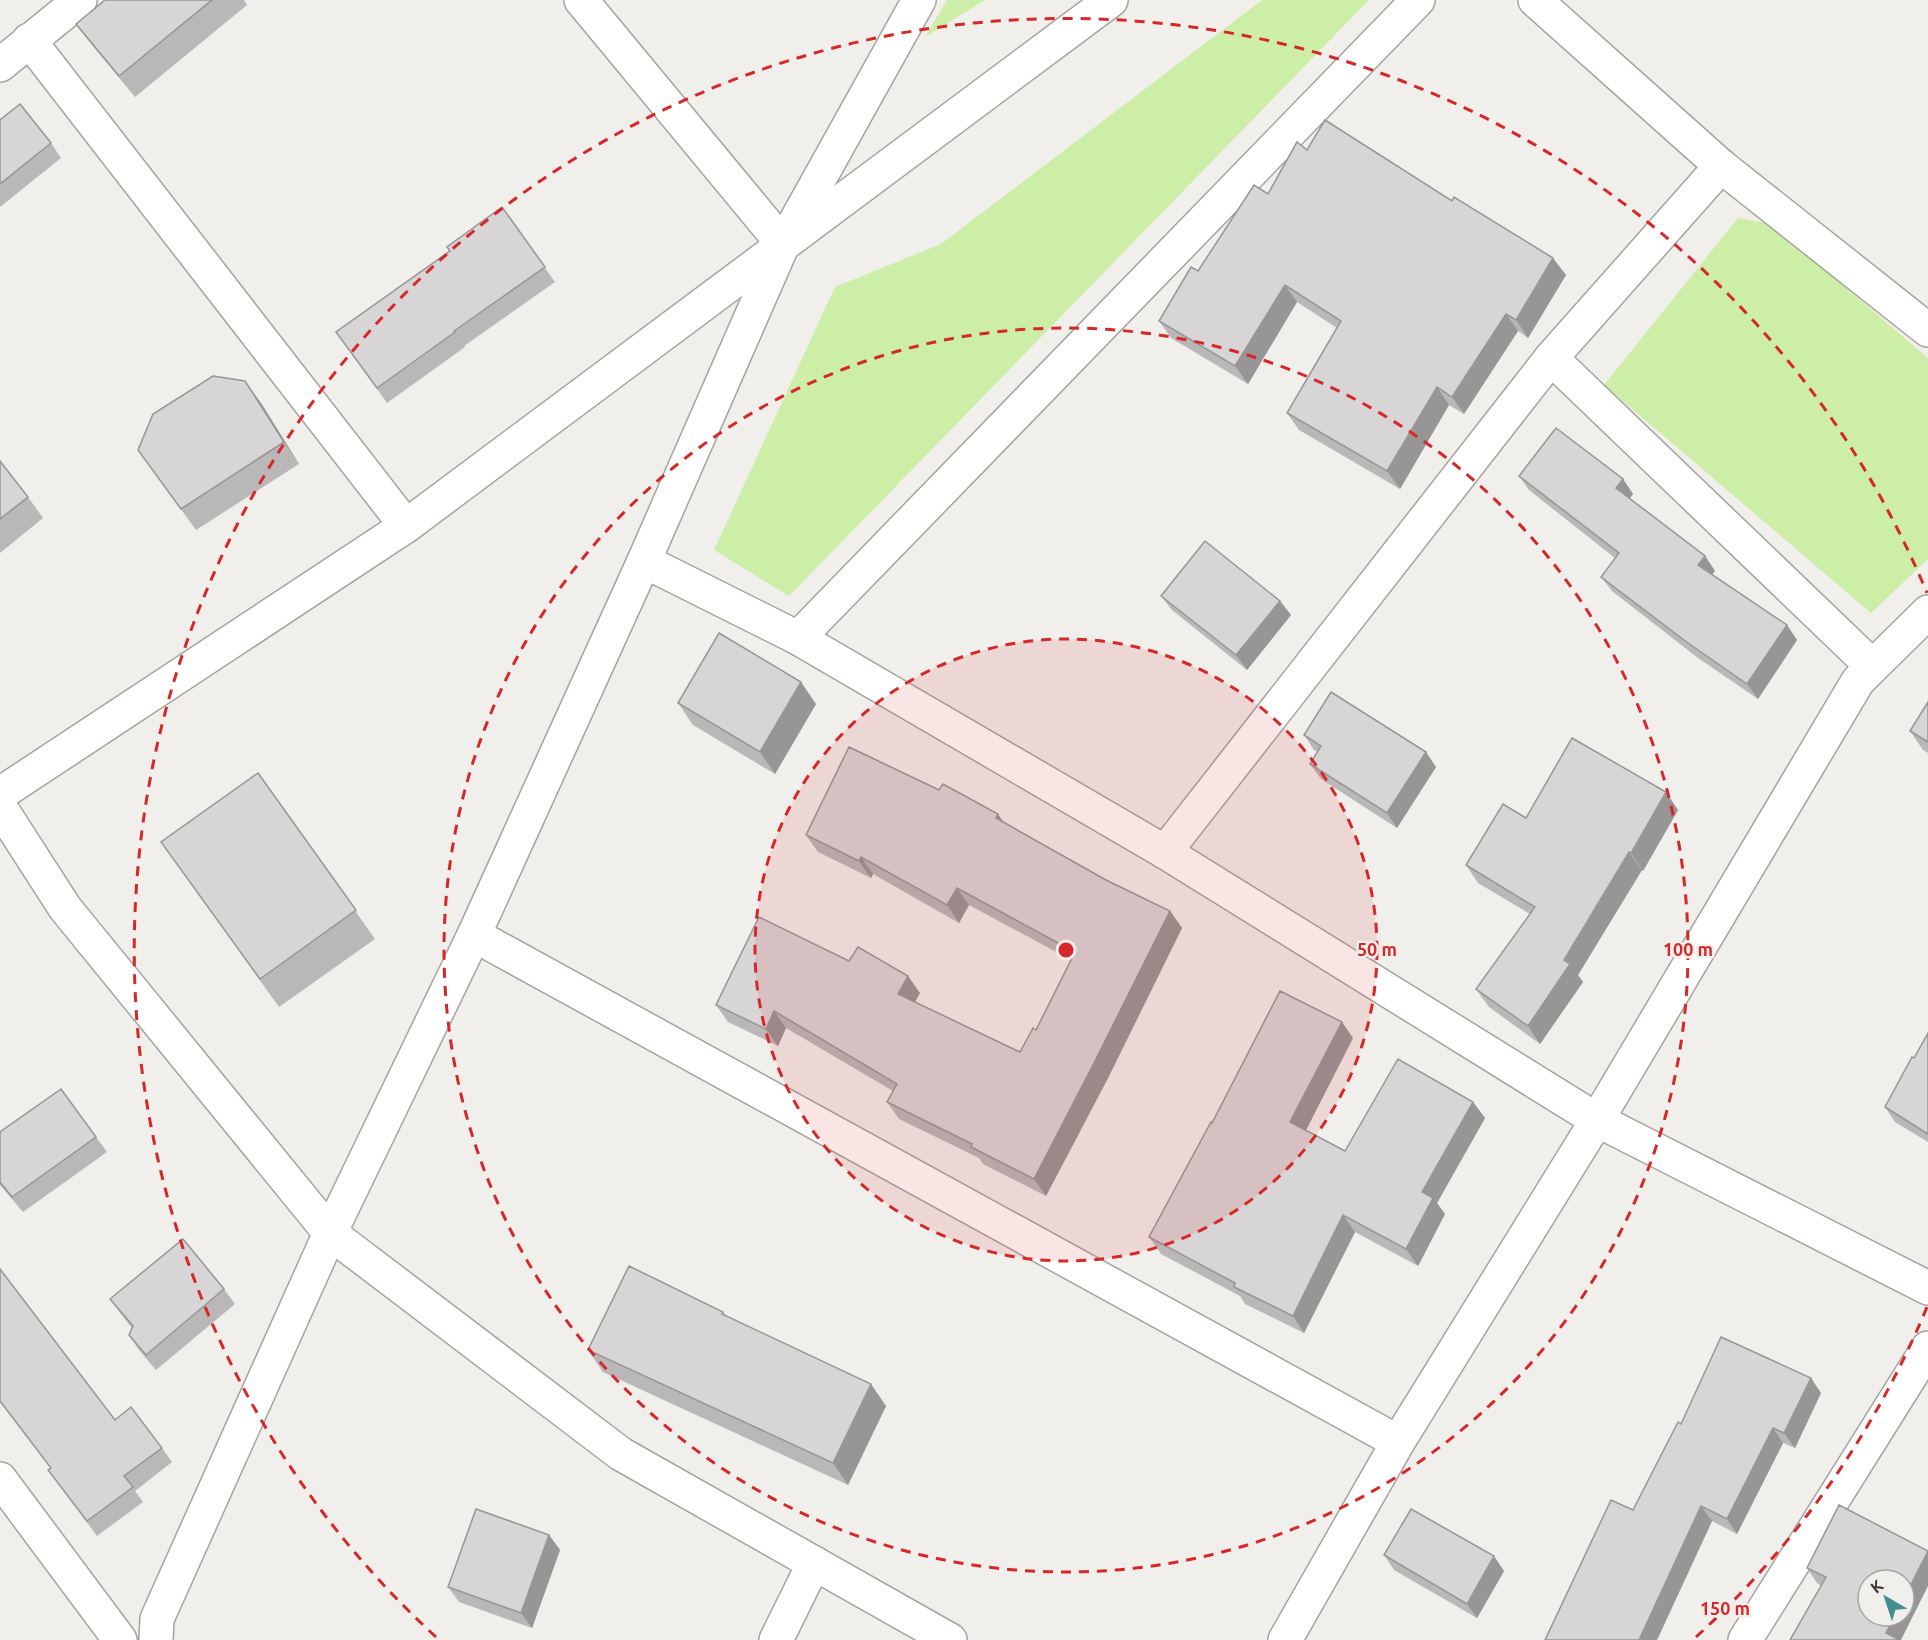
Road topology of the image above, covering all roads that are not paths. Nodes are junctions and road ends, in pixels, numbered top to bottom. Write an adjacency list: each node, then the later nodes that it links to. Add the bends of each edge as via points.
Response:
1 (80, 0): 7 (street)
2 (581, 0): 10 (street)
3 (920, 0): 10 (street)
4 (1111, 0): 10 (street)
5 (1418, 0): 16 (street)
6 (1535, 0): 9 (street)
7 (28, 40): 8 (street); 13 (street)
8 (0, 65)
9 (1721, 166): 11 (street); 12 (street)
10 (783, 244): 13 (street); 14 (street)
11 (1928, 330)
12 (1551, 358): 17 (street); 20 (street)
13 (406, 526): 18 (street)
14 (644, 561): 16 (street); 21 (street)
15 (1928, 612): 17 (street)
16 (798, 638): 20 (street)
17 (1872, 666): 22 (street, via 1858,681)
18 (0, 794)
19 (0, 807): 23 (street, via 65,908)
20 (1165, 852): 22 (street)
21 (474, 935): 23 (street); 26 (street)
22 (1597, 1120): 24 (street); 26 (street)
23 (330, 1233): 28 (street, via 621,1454); 30 (street, via 157,1618)
24 (1928, 1288)
25 (1928, 1348): 34 (street)
26 (1398, 1442): 33 (street)
27 (0, 1479): 29 (street)
28 (814, 1563): 31 (street); 32 (street)
29 (120, 1640)
30 (156, 1640)
31 (776, 1640)
32 (950, 1640)
33 (1285, 1640)
34 (1745, 1640)

